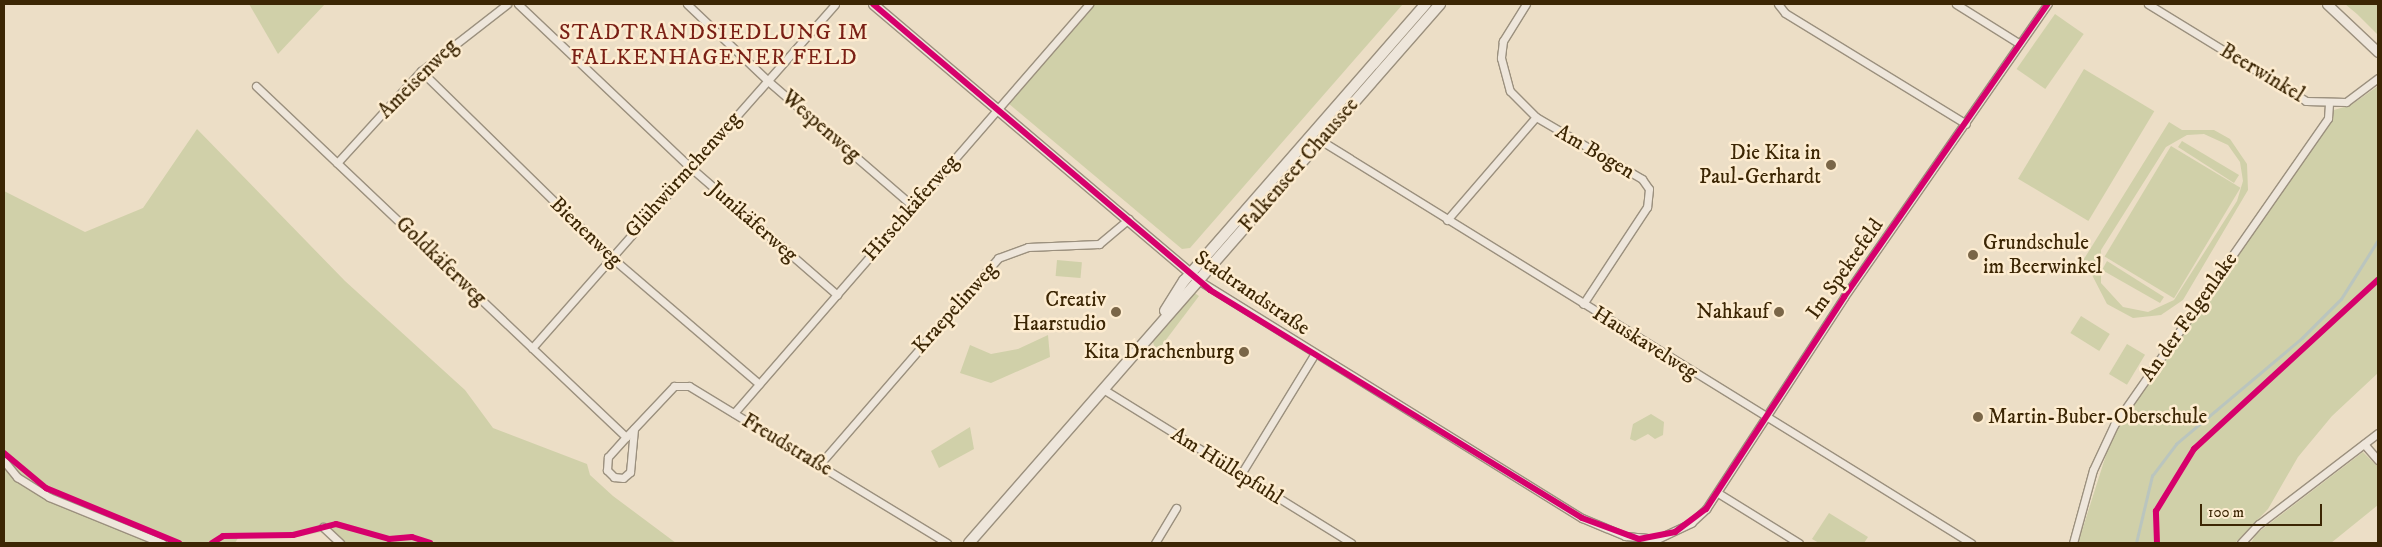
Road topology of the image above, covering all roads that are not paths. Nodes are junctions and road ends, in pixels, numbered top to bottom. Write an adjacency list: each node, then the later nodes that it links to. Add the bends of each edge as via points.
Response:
1 (507, 4): 17 (street, Ameisenweg)
2 (518, 4): 27 (street, Junikäferweg)
3 (687, 4): 19 (street, Wespenweg)
4 (835, 4): 19 (street, Glühwürmchenweg)
5 (873, 4): 22 (street, Stadtrandstraße)
6 (1088, 4): 22 (street, Hirschkäferweg)
7 (1426, 4): 25 (main road, Falkenseer Chaussee)
8 (1440, 4): 25 (main road, Falkenseer Chaussee)
9 (1526, 4): 23 (street, Am Bogen, via 1510,24 1501,58 1510,91)
10 (1778, 4): 24 (street, via 1785,13)
11 (1956, 4): 15 (street)
12 (2048, 4): 15 (street, Im Spektefeld)
13 (2148, 4): 21 (street, Beerwinkel, via 2306,101)
14 (2327, 4): 16 (street)
15 (2020, 44): 24 (street, Im Spektefeld)
16 (2378, 52)
17 (421, 71): 26 (street, Ameisenweg); 31 (street, Bienenweg)
18 (2378, 78): 21 (street, Beerwinkel, via 2346,102)
19 (768, 81): 27 (street, Glühwürmchenweg); 28 (street, Wespenweg)
20 (256, 86): 26 (street, Goldkäferweg)
21 (2329, 105): 61 (street, An der Felgenlake, via 2328,118 2114,425 2094,470)
22 (997, 109): 28 (street, Hirschkäferweg); 29 (street, Stadtrandstraße)
23 (1536, 117): 30 (street); 34 (street, Am Bogen, via 1635,175 1649,189 1646,207)
24 (1966, 124): 40 (street, Im Spektefeld)
25 (1317, 137): 30 (street, Hauskavelweg); 32 (main road, Falkenseer Chaussee)
26 (337, 163): 35 (street, Goldkäferweg)
27 (690, 167): 31 (street, Glühwürmchenweg); 33 (street, Junikäferweg)
28 (913, 206): 33 (street, Hirschkäferweg)
29 (1129, 219): 32 (street, Stadtrandstraße); 47 (street, Kraepelinweg, via 1099,244 1028,247 998,258)
30 (1447, 220): 34 (street, Hauskavelweg)
31 (611, 257): 35 (street, Glühwürmchenweg); 37 (street, Bienenweg)
32 (1195, 277): 36 (street, Stadtrandstraße); 38 (main road, Falkenseer Chaussee, via 1158,326)
33 (837, 294): 37 (street, Hirschkäferweg)
34 (1582, 304): 40 (street, Hauskavelweg)
35 (532, 348): 43 (street, Goldkäferweg)
36 (1314, 355): 48 (street); 52 (street, Stadtrandstraße, via 1588,521 1625,536)
37 (759, 384): 39 (street, Hirschkäferweg)
38 (1103, 389): 48 (street, Am Hüllepfuhl); 56 (main road, Falkenseer Chaussee)
39 (734, 413): 41 (street, Freudstraße, via 681,384); 47 (street, Freudstraße)
40 (1765, 415): 49 (street, Im Spektefeld); 60 (street, Hauskavelweg)
41 (634, 429): 43 (street, Freudstraße); 43 (street, Freudstraße, via 630,472 623,478 614,477 606,462)
42 (2378, 433): 44 (street)
43 (626, 437)
44 (2364, 444): 45 (street); 62 (street, via 2259,524)
45 (2378, 460)
46 (4, 461): 53 (street, via 17,477 49,497)
47 (819, 465): 55 (street, Freudstraße)
48 (1241, 474): 58 (street, Am Hüllepfuhl)
49 (1718, 493): 52 (street, Im Spektefeld, via 1691,523); 59 (street)
50 (1176, 508): 57 (street)
51 (324, 527): 54 (street)
52 (1657, 541)
53 (162, 543)
54 (340, 543)
55 (947, 543)
56 (969, 543)
57 (1155, 543)
58 (1351, 543)
59 (1799, 543)
60 (1972, 543)
61 (2073, 543)
62 (2241, 543)

